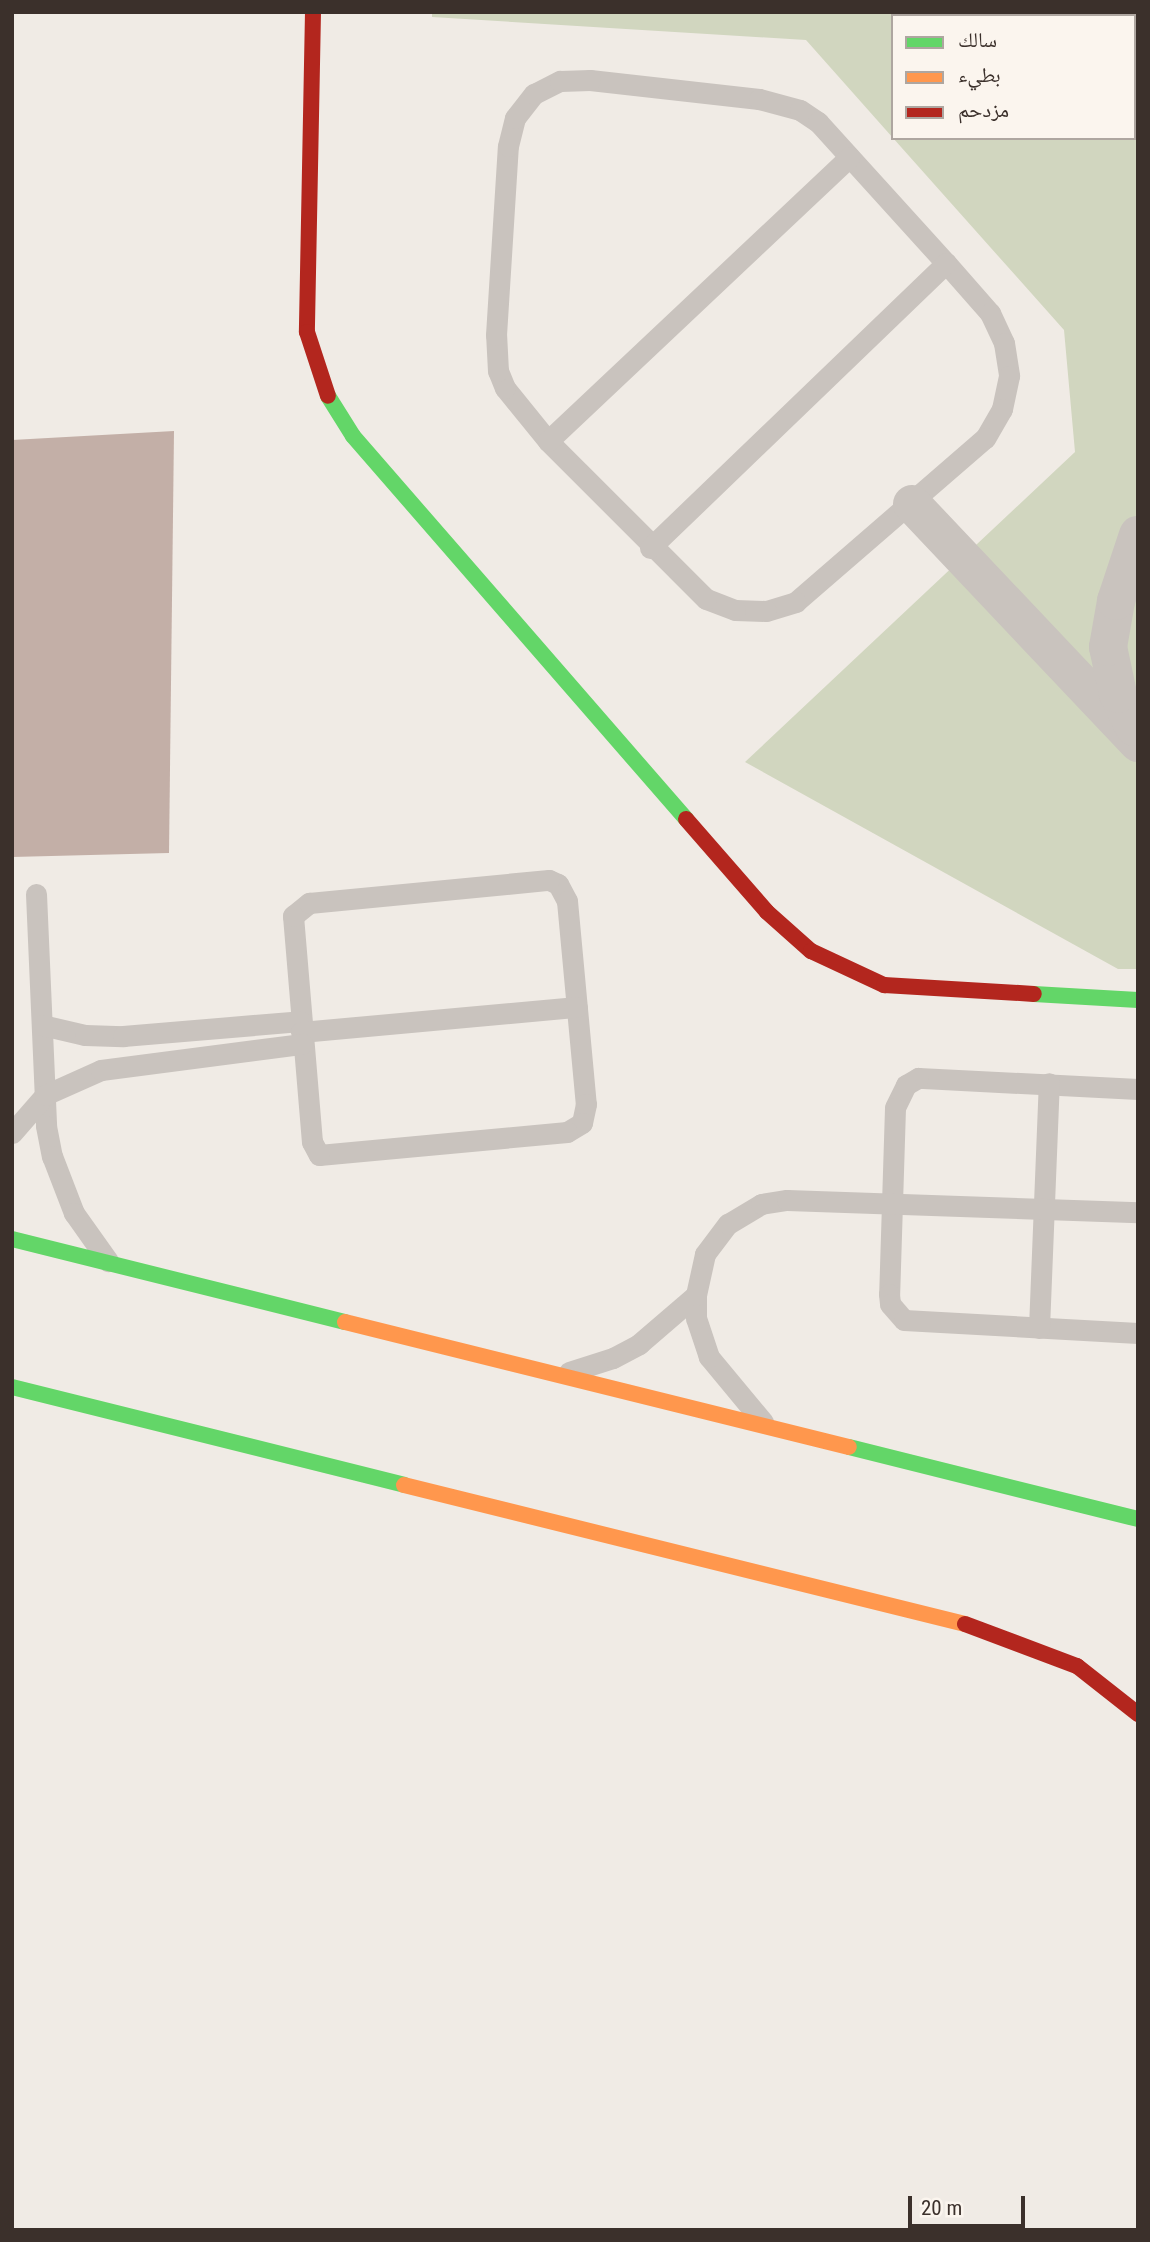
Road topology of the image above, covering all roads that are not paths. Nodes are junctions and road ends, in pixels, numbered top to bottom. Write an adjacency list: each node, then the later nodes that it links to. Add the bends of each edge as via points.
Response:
1 (313, 12): 11 (street, via 307,332 323,388 353,436 767,912 811,951 884,985)
2 (849, 156): 3 (lane); 4 (lane); 4 (lane, via 818,122 800,110 759,99 590,80 560,81 534,94 515,118 508,146 496,353 498,371 514,404)
3 (946, 263): 5 (lane, via 989,313 1004,343 1009,376 1002,409 985,438); 7 (lane)
4 (548, 441): 7 (lane)
5 (912, 504): 7 (lane, via 821,584 796,602 766,611 735,610 706,599); 9 (street)
6 (1138, 535): 8 (street, via 1116,601 1108,647 1118,694)
7 (650, 548)
8 (1138, 736)
9 (1138, 743)
10 (36, 894): 13 (lane)
11 (1138, 999)
12 (577, 1007): 14 (lane); 14 (lane, via 586,1114 582,1123 566,1132 320,1155 312,1142); 14 (lane, via 567,901 558,884 549,880 300,908 291,927)
13 (42, 1025): 14 (lane, via 85,1035 122,1036); 17 (lane)
14 (301, 1032): 17 (lane, via 124,1064 79,1078)
15 (1049, 1083): 16 (lane); 19 (lane, via 918,1079 906,1085 895,1108); 20 (lane)
16 (1138, 1089)
17 (45, 1096): 18 (lane); 23 (lane, via 52,1156 74,1213)
18 (12, 1133)
19 (891, 1203): 20 (lane); 24 (lane, via 787,1200 761,1204 728,1224 705,1254); 25 (lane, via 889,1294 895,1313 915,1321)
20 (1044, 1209): 21 (lane); 25 (lane)
21 (1138, 1212)
22 (12, 1239): 23 (street)
23 (109, 1263): 27 (street)
24 (696, 1294): 27 (lane, via 639,1344 613,1358); 29 (lane, via 696,1318 709,1357)
25 (1039, 1328): 26 (lane)
26 (1138, 1333)
27 (555, 1375): 29 (street)
28 (12, 1387): 31 (street, via 967,1625 1077,1666)
29 (769, 1429): 30 (street)
30 (1138, 1519)
31 (1138, 1714)

